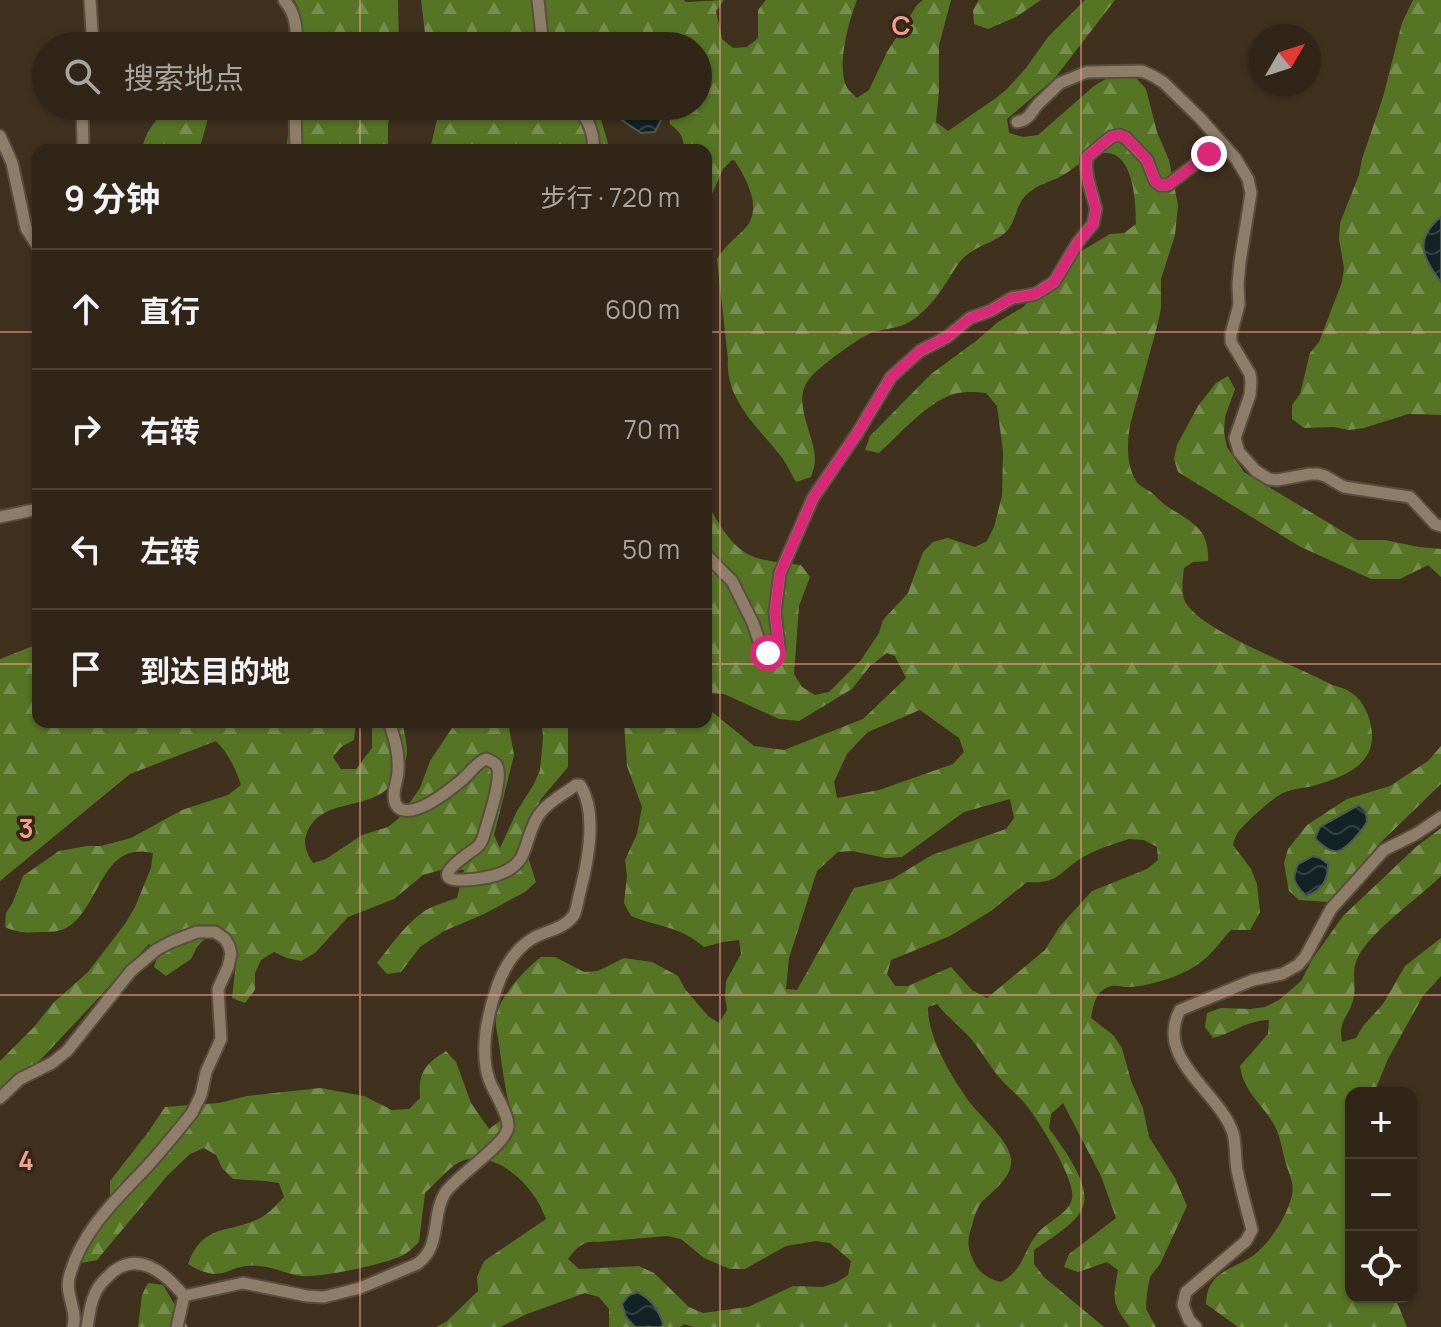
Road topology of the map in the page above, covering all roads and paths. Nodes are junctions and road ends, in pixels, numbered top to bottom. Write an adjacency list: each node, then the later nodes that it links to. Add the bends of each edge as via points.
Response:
1 (90, 0): 4 (street)
2 (284, 0): 5 (street)
3 (538, 0): 6 (street)
4 (92, 32)
5 (297, 32)
6 (541, 32)
7 (82, 120): 12 (street)
8 (295, 120): 13 (street)
9 (586, 120): 14 (street)
10 (1017, 122): 15 (street, via 1054,87 1073,77 1142,71 1163,82)
11 (0, 136): 16 (street)
12 (83, 144)
13 (296, 144)
14 (594, 144)
15 (1225, 146): 19 (street, via 1248,179 1251,193 1231,334 1251,381 1235,438 1239,452 1269,479 1318,474 1344,487 1410,497); 20 (street, via 1168,185 1160,185 1147,160 1126,138 1111,137 1087,157 1096,209 1093,224 1054,282 970,318 891,377 813,498 780,573 775,652 762,650 732,581)
16 (32, 236)
17 (32, 510): 18 (street)
18 (0, 517)
19 (1441, 526)
20 (712, 561)
21 (391, 728): 24 (street, via 398,747 394,801 402,809 433,801 486,759 498,768 483,838 452,864 449,872 456,880 482,879 515,866 542,811 576,785 586,794 590,846 575,914 516,952 492,1001 486,1065 508,1127 445,1193 433,1246 417,1264 324,1297 243,1283)
22 (1441, 817): 28 (street, via 1384,850 1331,909 1298,965 1180,1010 1174,1020 1175,1047 1233,1132 1252,1230 1186,1292 1183,1305)
23 (0, 1098): 25 (street, via 20,1079 67,1051 131,971 156,950 197,932 215,932 225,939 231,954 218,989 221,1039 201,1095 192,1113 92,1228 68,1281)
24 (184, 1296): 26 (street, via 169,1277 133,1263 99,1286); 27 (street)
25 (73, 1327)
26 (87, 1327)
27 (177, 1327)
28 (1196, 1327)

